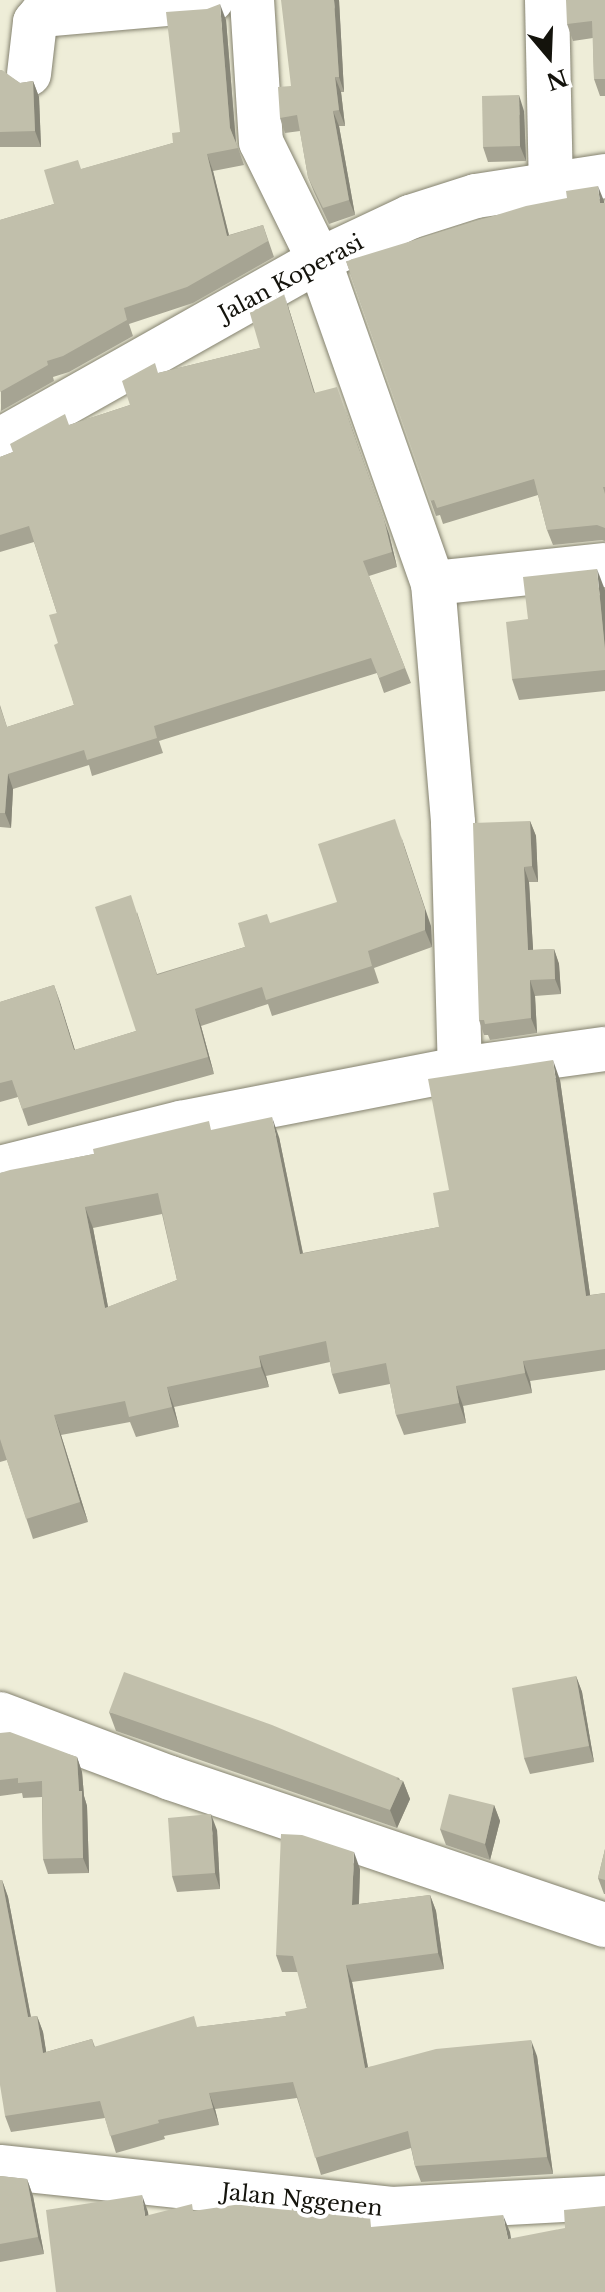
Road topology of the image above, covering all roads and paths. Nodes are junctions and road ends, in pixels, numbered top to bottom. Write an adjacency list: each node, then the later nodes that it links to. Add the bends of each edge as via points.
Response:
1 (211, 0): 4 (street, via 41,15 35,22)
2 (252, 0): 7 (street, via 261,142)
3 (547, 0): 6 (street)
4 (29, 74)
5 (605, 176): 6 (street, Jalan Koperasi)
6 (551, 184): 7 (street, Jalan Koperasi, via 476,196 424,213)
7 (319, 260): 8 (street, Jalan Koperasi); 10 (street)
8 (0, 440)
9 (605, 565): 10 (street)
10 (433, 583): 12 (street, via 453,823)
11 (604, 1059): 12 (street)
12 (460, 1069): 13 (street, via 181,1123)
13 (0, 1168)
14 (0, 1714): 15 (street, via 170,1778)
15 (605, 1925)
16 (0, 2167): 17 (street, Jalan Nggenen, via 392,2209)
17 (605, 2198)

